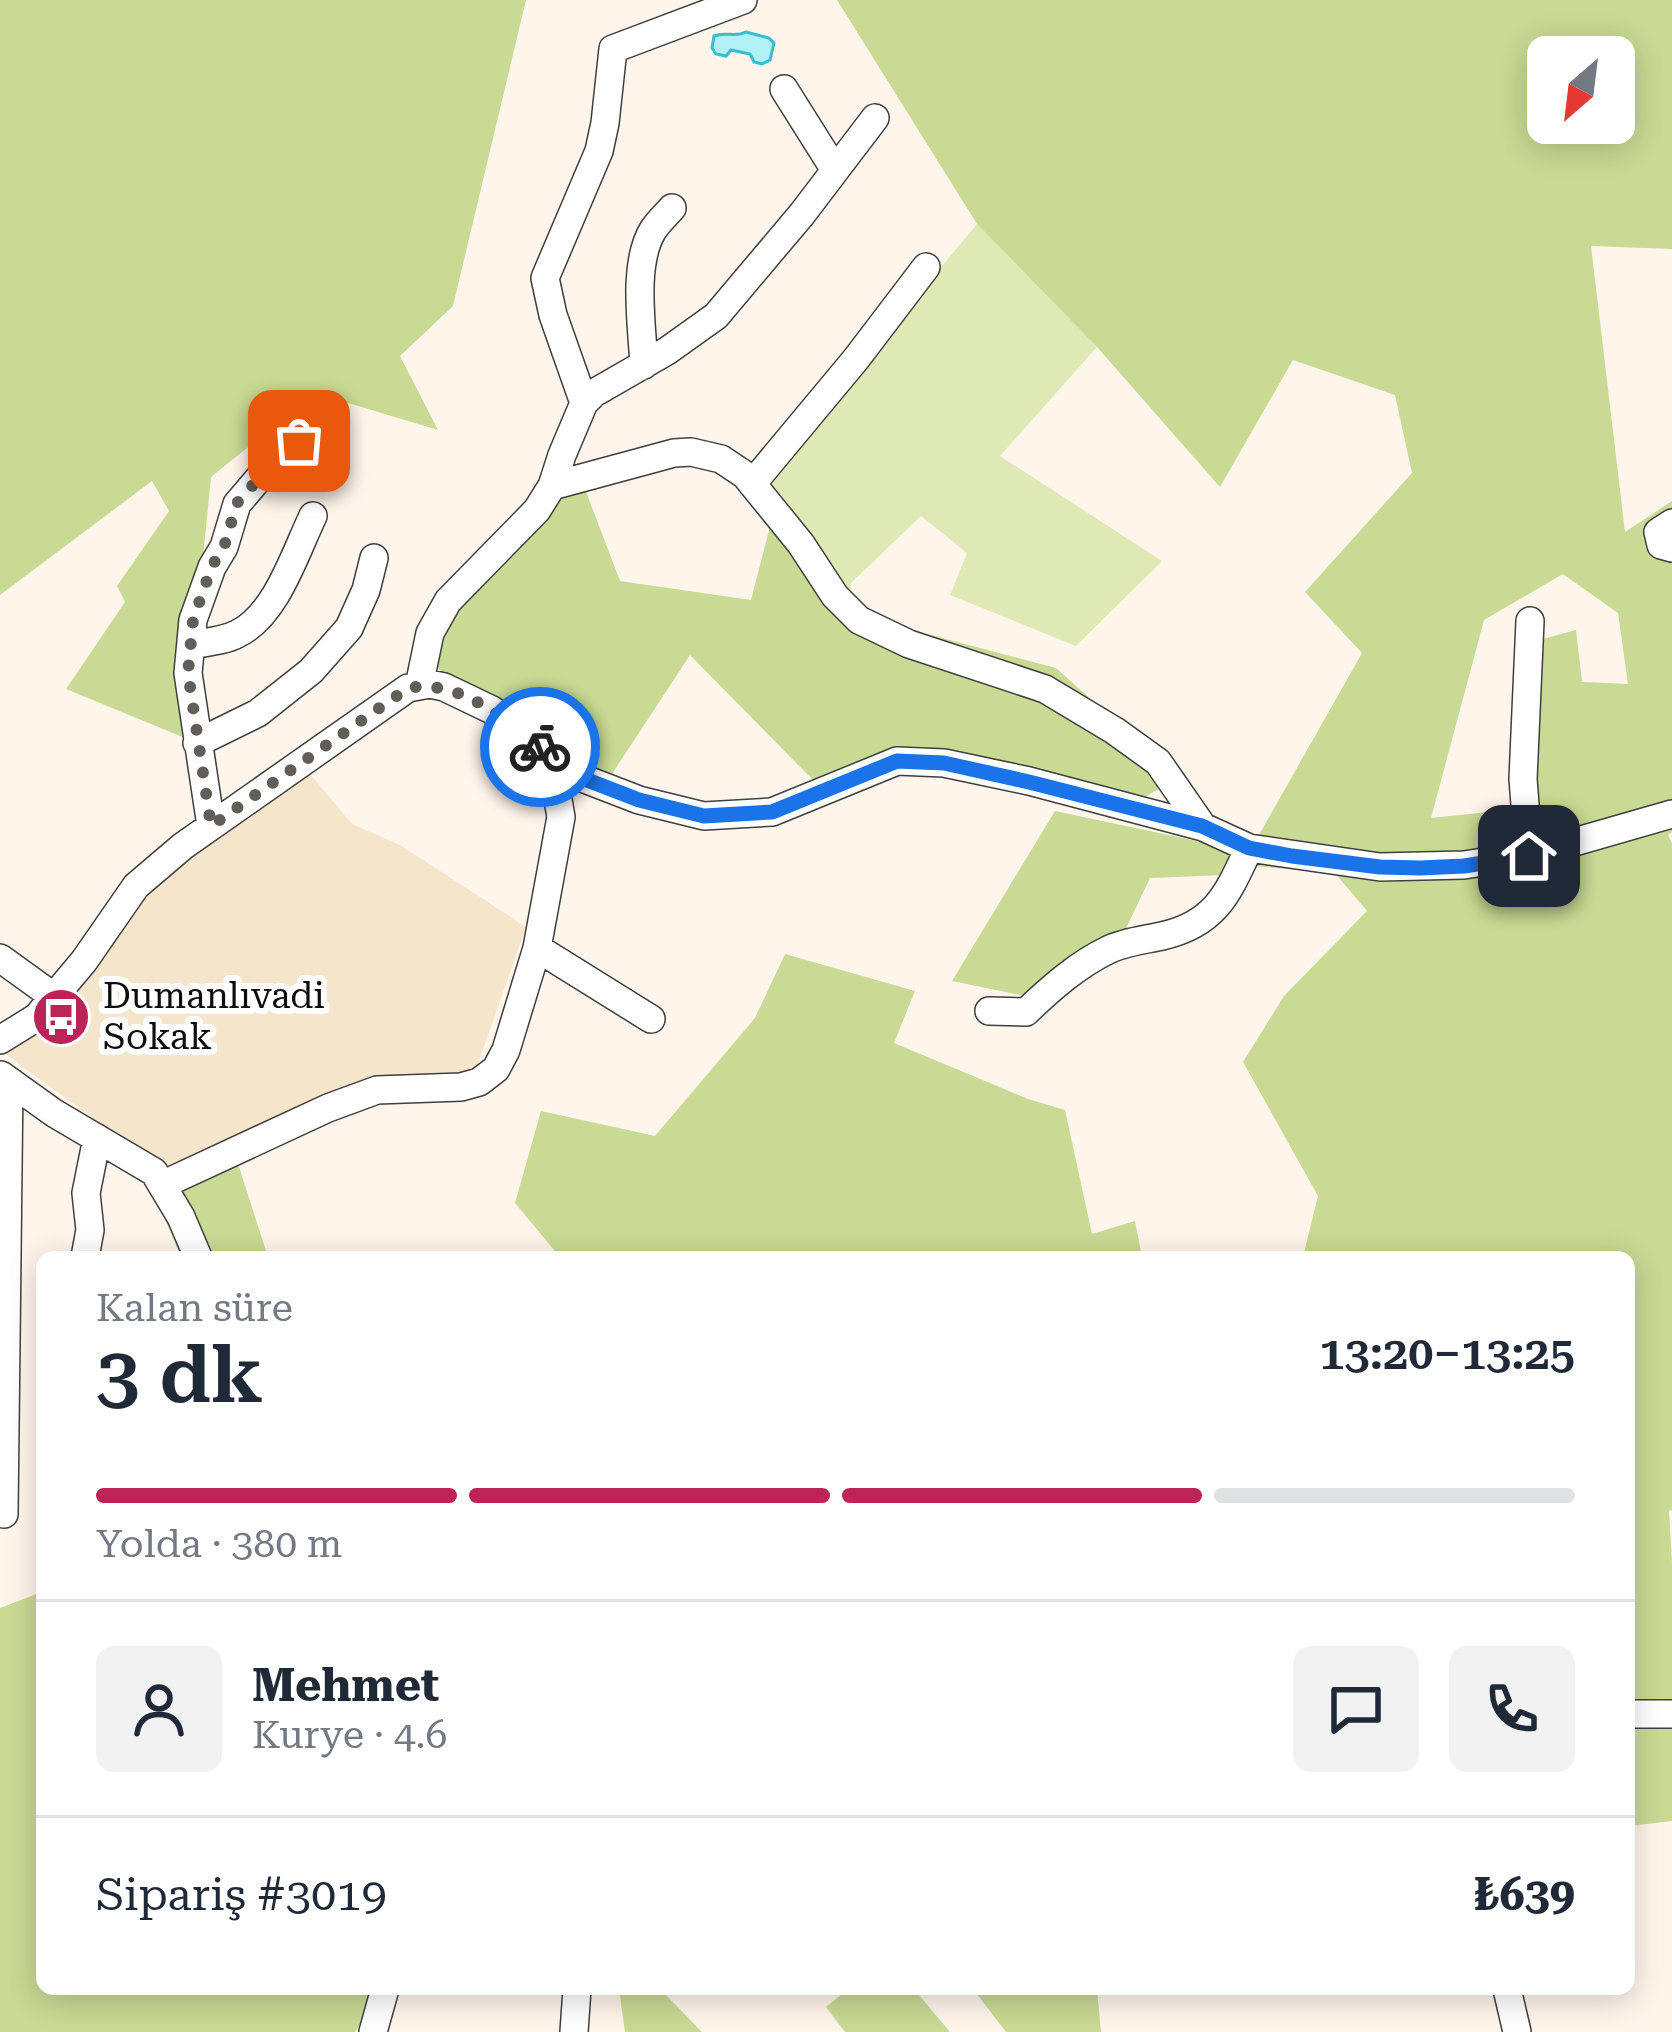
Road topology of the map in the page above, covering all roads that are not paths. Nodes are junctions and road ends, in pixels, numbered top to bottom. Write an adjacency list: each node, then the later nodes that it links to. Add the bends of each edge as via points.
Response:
1 (743, 0): 8 (street, via 613,49 599,151 544,278)
2 (784, 89): 4 (street)
3 (875, 118): 4 (street)
4 (835, 170): 7 (street, via 716,316)
5 (672, 208): 7 (street, via 645,250)
6 (926, 267): 10 (street)
7 (644, 365): 8 (street)
8 (584, 403): 11 (street)
9 (299, 441): 17 (street, via 237,503)
10 (752, 484): 11 (street, via 721,459 682,452); 25 (street, via 860,620 1045,689 1159,762)
11 (552, 486): 18 (street, via 448,602 430,633)
12 (313, 516): 17 (street, via 258,621 234,636)
13 (1672, 524): 14 (street, via 1657,537)
14 (1672, 548)
15 (374, 558): 19 (street, via 349,628 310,671 258,712)
16 (1530, 621): 27 (street, via 1523,779)
17 (191, 645): 19 (street)
18 (418, 686): 20 (street, via 444,687 492,710); 24 (street)
19 (197, 743): 24 (street)
20 (550, 754): 21 (street); 23 (street)
21 (621, 793): 23 (street); 25 (street, via 704,816 772,812 897,761 944,763)
22 (1672, 814): 27 (street)
23 (561, 817): 28 (street)
24 (211, 826): 30 (street, via 136,886)
25 (1202, 826): 26 (street)
26 (1249, 848): 27 (street, via 1380,867); 31 (street, via 1210,914 1172,934 1112,947 1026,1012)
27 (1529, 856)
28 (537, 948): 32 (street); 37 (street, via 506,1050 479,1082 377,1090)
29 (0, 958): 30 (street)
30 (53, 997): 33 (street)
31 (989, 1011)
32 (651, 1019)
33 (0, 1040)
34 (5, 1077): 35 (street); 36 (street)
35 (97, 1138): 37 (street); 38 (street, via 86,1193)
36 (4, 1163): 40 (street)
37 (162, 1185): 39 (street)
38 (88, 1244)
39 (195, 1251)
40 (4, 1514)
41 (1635, 1714): 42 (street)
42 (1672, 1714)
43 (383, 1995): 46 (street)
44 (577, 1995): 47 (street)
45 (1508, 1995): 48 (street)
46 (373, 2032)
47 (574, 2032)
48 (1517, 2032)

